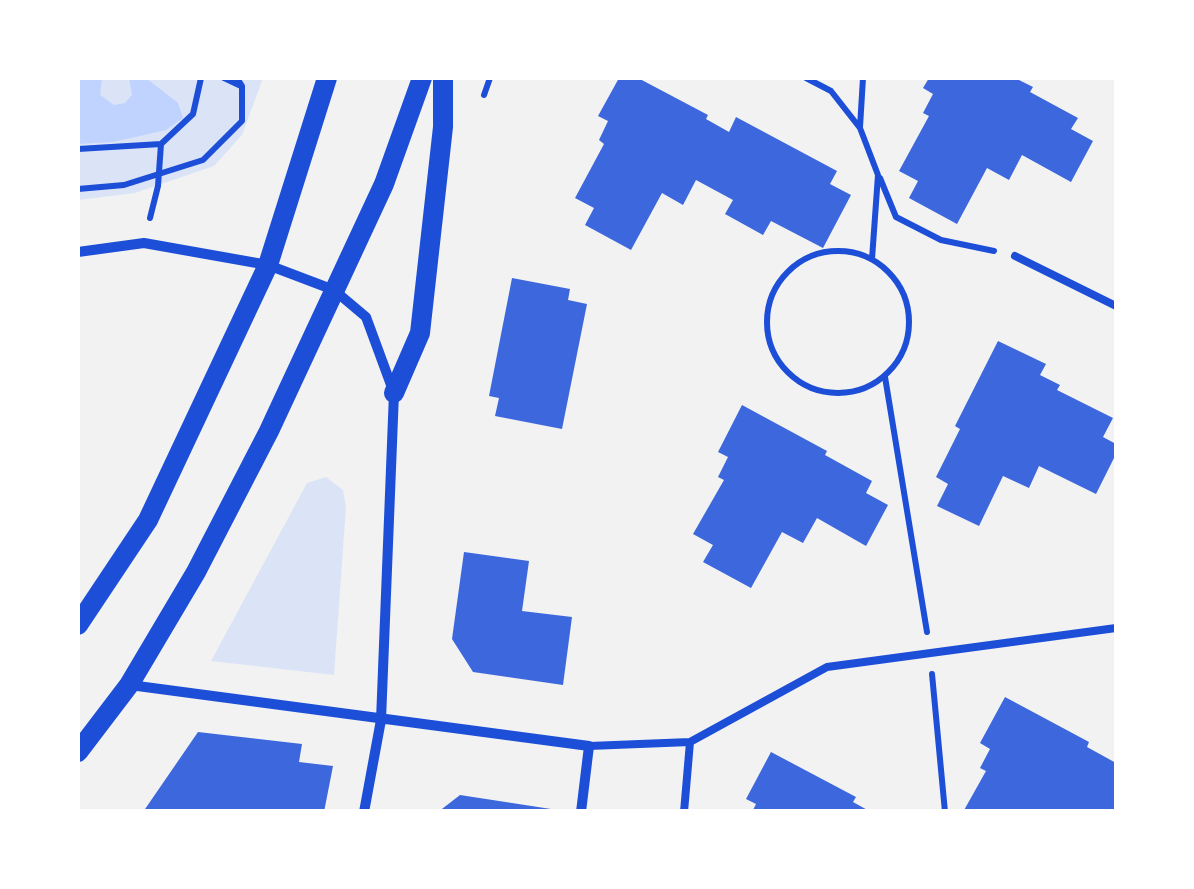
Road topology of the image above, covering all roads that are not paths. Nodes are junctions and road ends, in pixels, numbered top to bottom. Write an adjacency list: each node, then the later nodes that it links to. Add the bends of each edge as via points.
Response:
1 (327, 78): 6 (main road)
2 (422, 78): 7 (main road, via 384,184)
3 (443, 78): 9 (main road, via 420,333)
4 (78, 252): 6 (street, via 144,243)
5 (1015, 256): 8 (lane)
6 (268, 265): 7 (street); 10 (main road, via 148,520)
7 (334, 290): 9 (street, via 366,317); 12 (main road, via 206,554)
8 (1116, 306)
9 (394, 393): 13 (street)
10 (78, 625)
11 (1116, 628): 14 (lane, via 827,667)
12 (129, 685): 13 (street); 16 (main road)
13 (381, 720): 15 (street); 17 (street)
14 (690, 742): 15 (lane); 19 (lane)
15 (589, 746): 18 (street)
16 (78, 752)
17 (364, 812)
18 (581, 812)
19 (684, 812)

